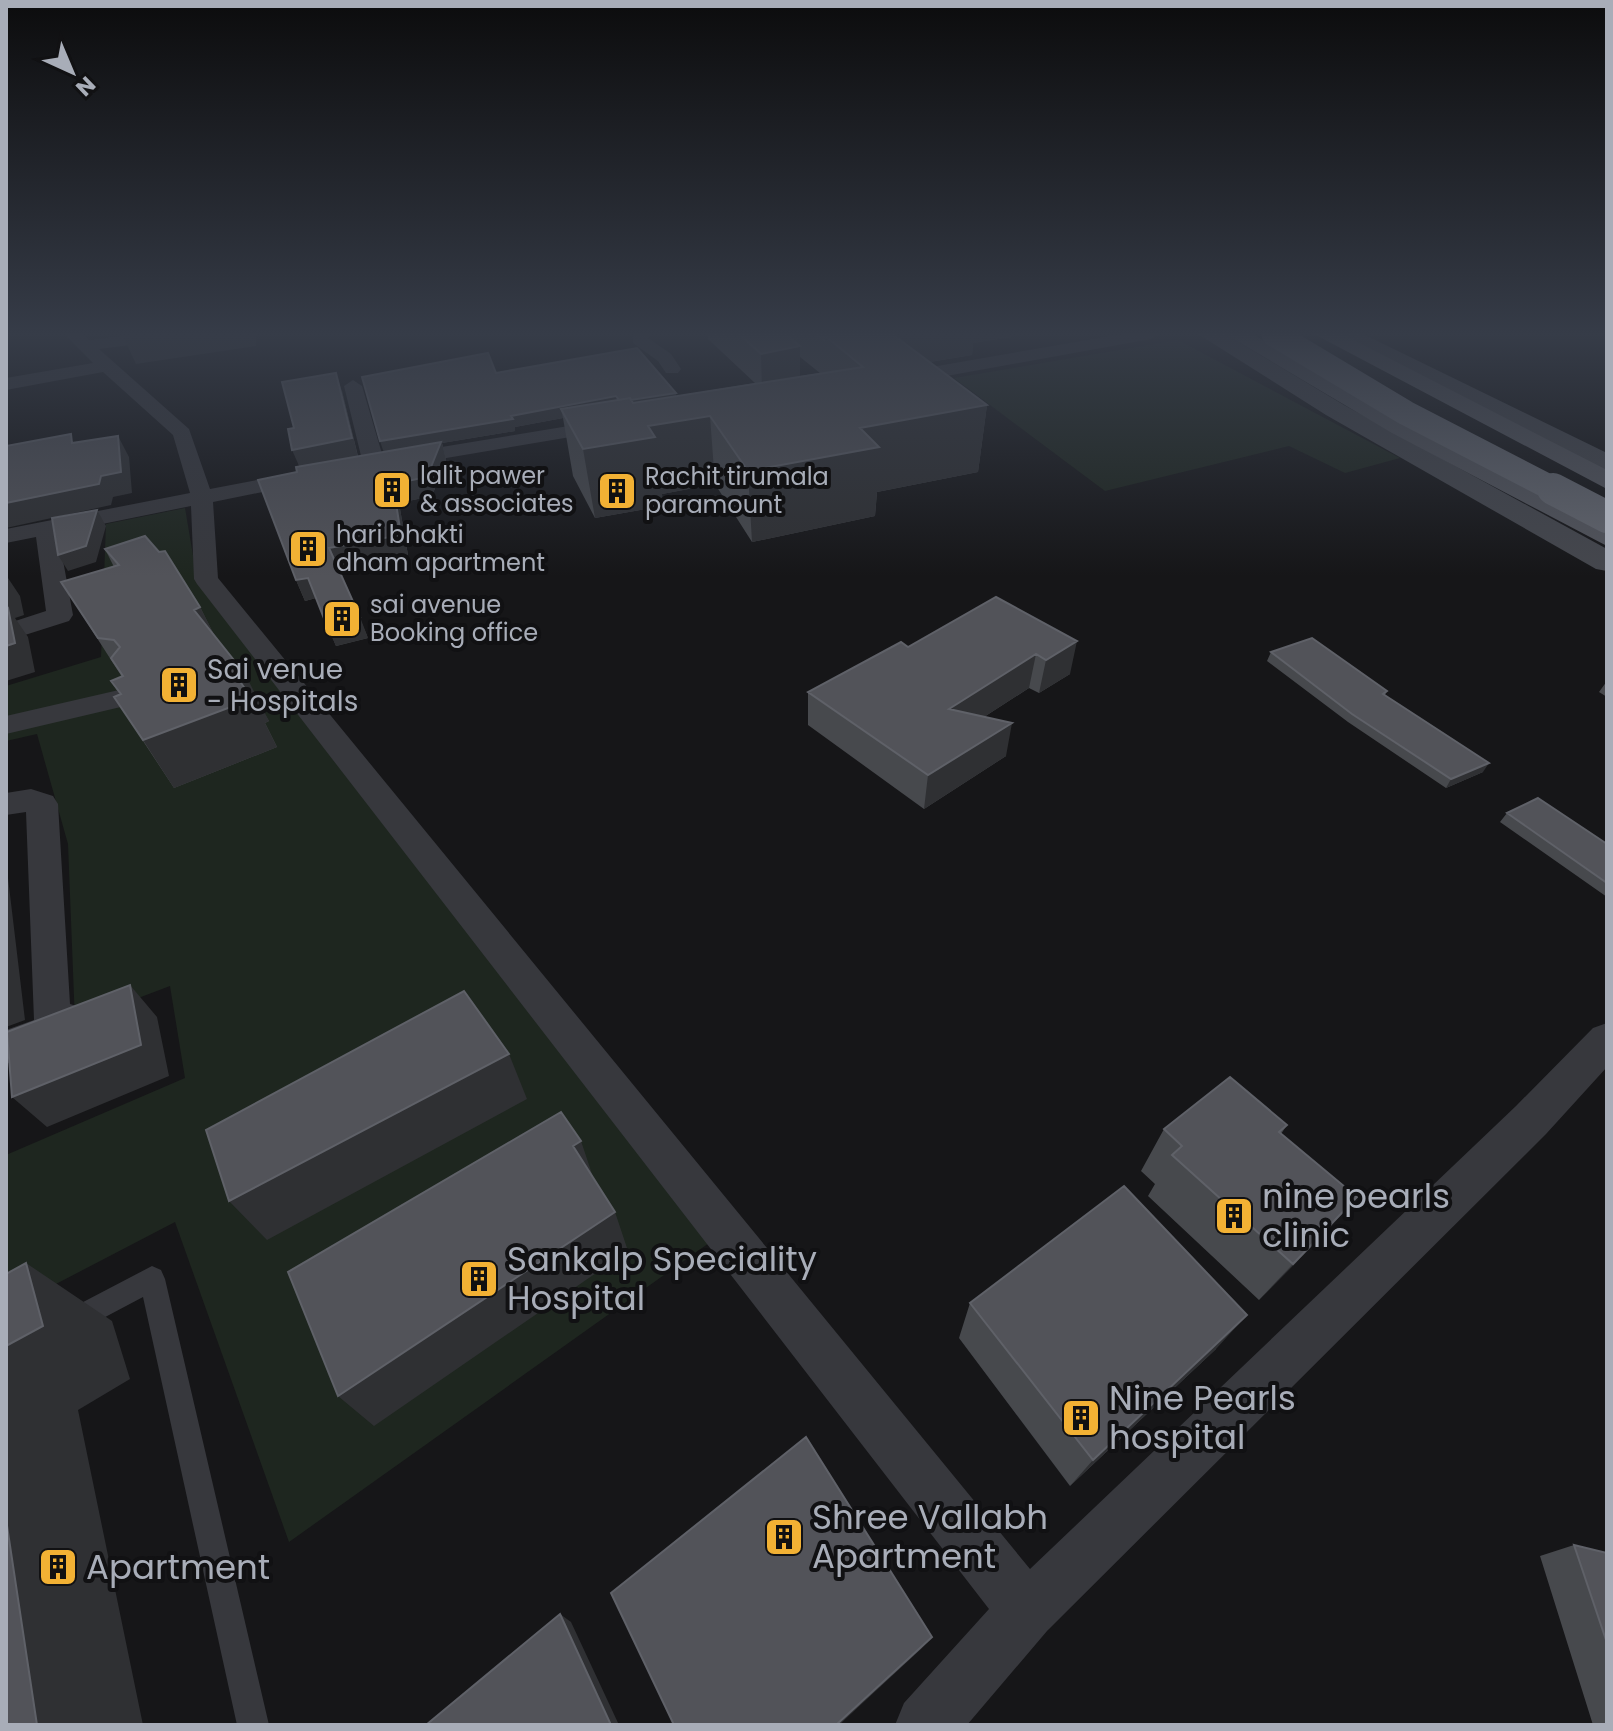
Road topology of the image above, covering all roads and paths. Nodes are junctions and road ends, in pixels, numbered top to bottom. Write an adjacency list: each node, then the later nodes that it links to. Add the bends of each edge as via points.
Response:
1 (165, 415): 16 (street, via 182,433)
2 (358, 415): 11 (street, via 367,465)
3 (1345, 415): 21 (street)
4 (1377, 415): 10 (main road)
5 (1394, 415): 10 (main road)
6 (1409, 415): 17 (highway, bridge)
7 (1452, 415): 15 (highway)
8 (1476, 415): 14 (main road)
9 (1508, 415): 12 (street)
10 (1381, 417): 20 (main road)
11 (639, 421)
12 (1607, 464)
13 (317, 474): 16 (street)
14 (1607, 481)
15 (1607, 493)
16 (202, 497): 18 (street); 29 (street, via 206,579)
17 (1607, 517)
18 (46, 528): 19 (street); 22 (street, via 60,615)
19 (6, 536)
20 (1607, 537)
21 (1607, 562)
22 (6, 633)
23 (132, 696): 24 (street)
24 (6, 725)
25 (6, 804): 27 (street, via 42,804 51,1015 75,1022)
26 (1607, 1040): 29 (street)
27 (6, 1047)
28 (46, 1336): 30 (lane, via 152,1279)
29 (1027, 1611): 31 (street)
30 (253, 1725)
31 (926, 1725)

